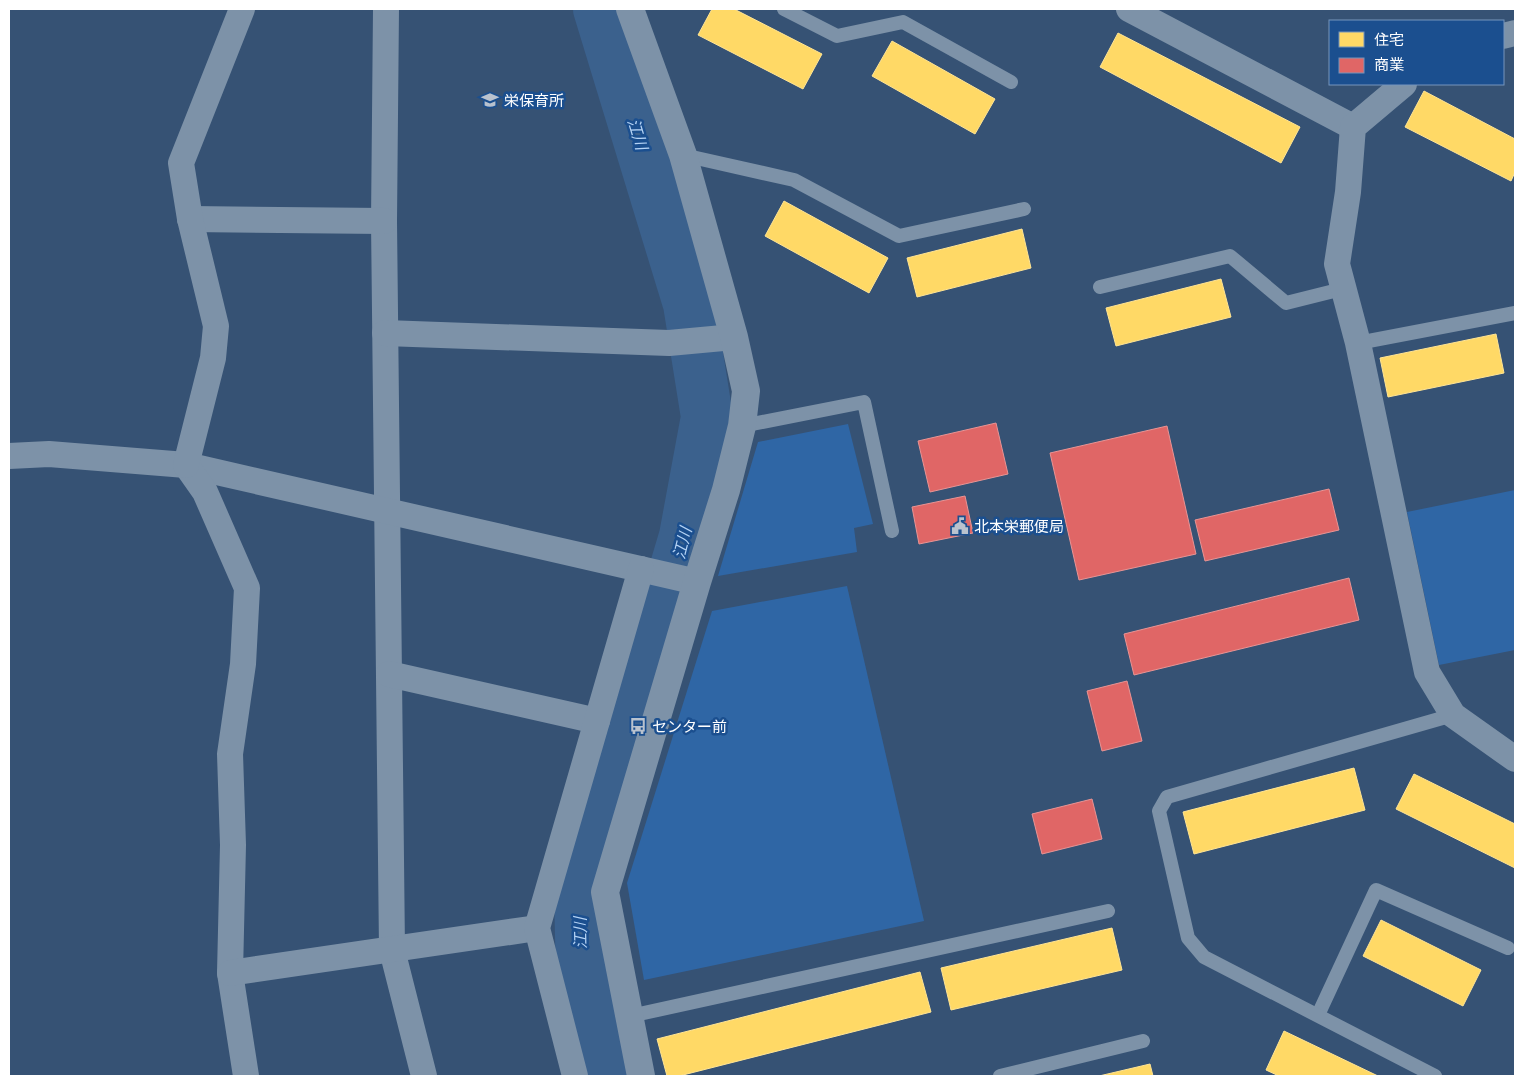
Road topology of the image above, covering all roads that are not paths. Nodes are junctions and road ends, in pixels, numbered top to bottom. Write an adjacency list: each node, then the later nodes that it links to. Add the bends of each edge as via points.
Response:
1 (242, 9): 11 (street, via 181,163)
2 (386, 9): 12 (street)
3 (630, 9): 9 (street)
4 (784, 9): 6 (lane, via 837,36 903,22)
5 (1129, 9): 8 (street)
6 (1011, 82)
7 (1403, 85): 8 (street)
8 (1353, 127): 14 (street, via 1348,192 1337,264)
9 (683, 155): 10 (lane, via 794,180 898,236); 17 (street)
10 (1024, 208)
11 (190, 219): 12 (street); 21 (street, via 216,326 213,358)
12 (384, 221): 16 (street)
13 (1100, 287): 14 (lane, via 1230,256 1286,303)
14 (1342, 289): 18 (street)
15 (1515, 313): 18 (lane)
16 (385, 333): 17 (street, via 669,343); 22 (street)
17 (734, 337): 19 (street, via 746,391)
18 (1358, 343): 27 (street, via 1428,672)
19 (742, 426): 23 (lane, via 864,402); 25 (street, via 726,490)
20 (9, 456): 21 (street, via 49,454)
21 (186, 465): 22 (street); 34 (street, via 205,492 247,588 243,664 230,754 233,845)
22 (387, 511): 24 (street); 26 (street)
23 (892, 531)
24 (640, 569): 25 (street); 28 (street)
25 (696, 582): 36 (street, via 605,892)
26 (388, 674): 28 (street); 33 (street)
27 (1453, 715): 29 (street); 35 (lane, via 1167,797 1159,811 1188,938 1204,957)
28 (597, 721): 31 (street)
29 (1515, 759)
30 (1108, 911): 36 (lane)
31 (537, 928): 33 (street); 40 (street)
32 (1508, 948): 35 (lane, via 1376,890)
33 (392, 950): 34 (street); 39 (street)
34 (230, 973): 38 (street)
35 (1318, 1015): 43 (lane)
36 (630, 1016): 41 (street)
37 (1143, 1041): 42 (lane)
38 (246, 1076)
39 (424, 1076)
40 (575, 1076)
41 (641, 1076)
42 (1000, 1076)
43 (1436, 1076)

